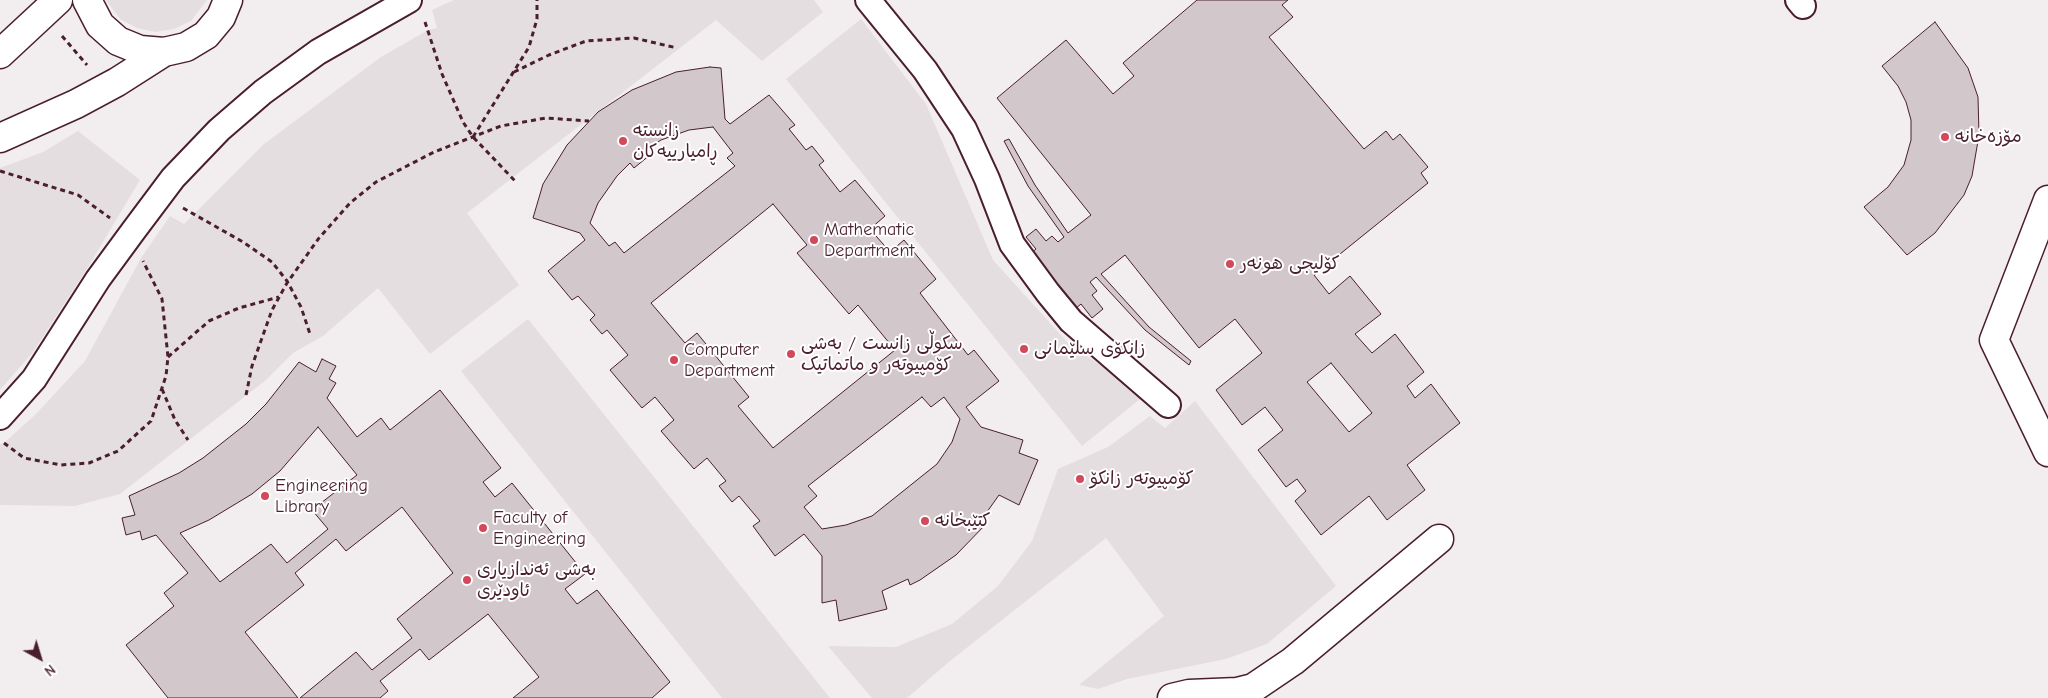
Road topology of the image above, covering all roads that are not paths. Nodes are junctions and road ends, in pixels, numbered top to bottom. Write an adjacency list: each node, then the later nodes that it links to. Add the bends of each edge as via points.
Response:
1 (88, 0): 6 (street, via 100,25 118,41 140,50)
2 (868, 0): 10 (street, via 925,70 964,129 1012,244 1048,293 1071,321)
3 (50, 6): 7 (street)
4 (230, 6): 6 (street, via 206,35 186,46)
5 (416, 8): 11 (street, via 318,52 263,92 219,130 173,178 98,279 34,379)
6 (164, 52): 8 (street, via 107,88)
7 (0, 54)
8 (0, 138)
9 (2048, 200): 12 (street, via 1994,340)
10 (1168, 405)
11 (0, 417)
12 (2046, 441)
13 (1440, 539): 14 (street, via 1293,661 1254,688)
14 (1172, 698)

